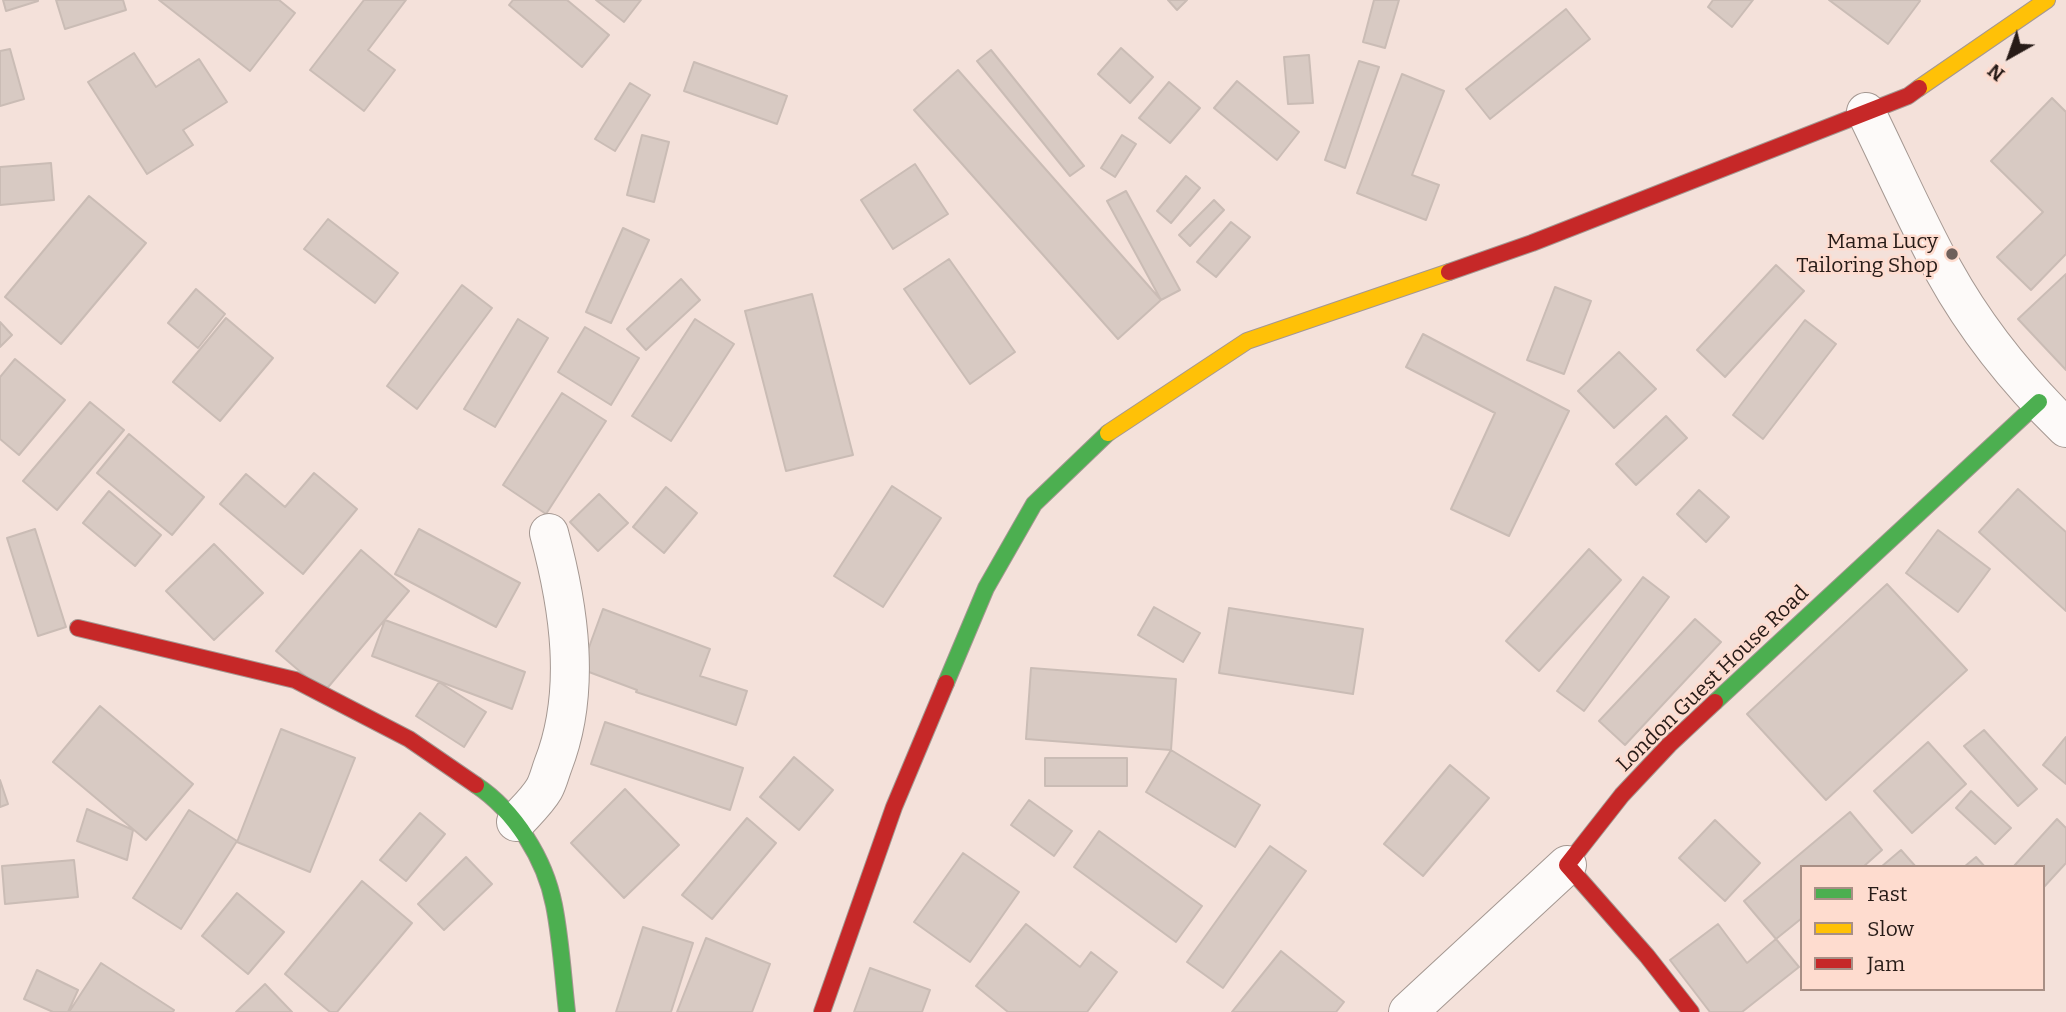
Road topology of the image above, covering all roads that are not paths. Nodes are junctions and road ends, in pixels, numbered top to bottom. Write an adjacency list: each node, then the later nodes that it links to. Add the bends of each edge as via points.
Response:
1 (2047, 0): 2 (street, via 1908,96)
2 (1866, 112): 3 (street, via 1944,271 1980,329); 9 (street, via 1532,243 1247,341 1114,428 1034,504 986,588 894,807)
3 (2053, 415): 7 (street, London Guest House Road, via 1669,745)
4 (549, 533): 6 (street, via 566,621 569,691 563,737 544,789)
5 (78, 628): 6 (street, via 295,680 409,739 481,788)
6 (516, 822): 8 (street, via 538,858 554,903)
7 (1567, 865): 10 (street); 11 (street)
8 (567, 1012)
9 (822, 1012)
10 (1408, 1012)
11 (1691, 1012)

